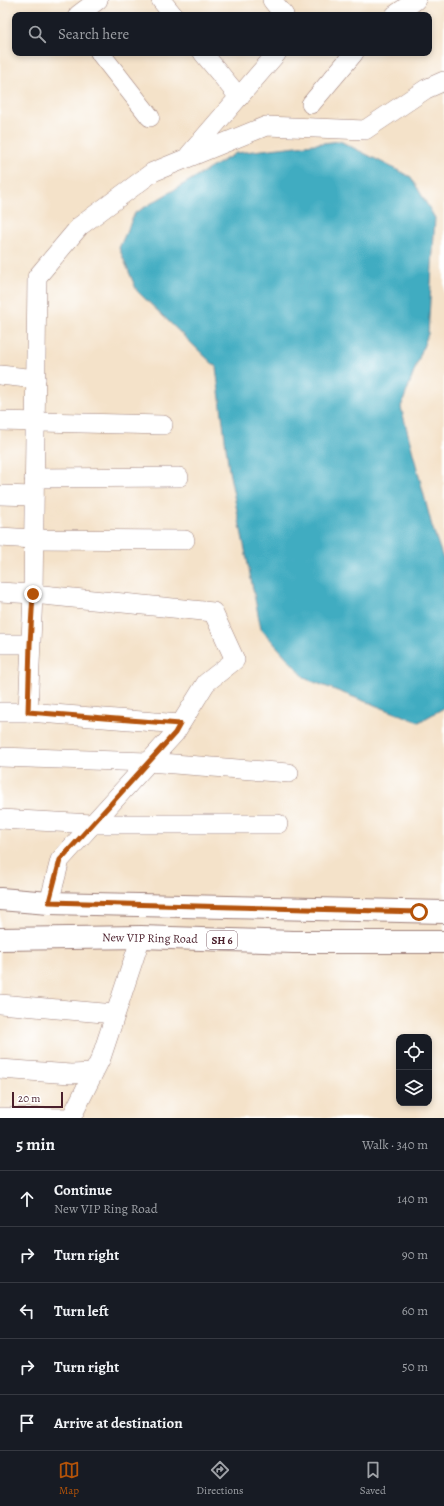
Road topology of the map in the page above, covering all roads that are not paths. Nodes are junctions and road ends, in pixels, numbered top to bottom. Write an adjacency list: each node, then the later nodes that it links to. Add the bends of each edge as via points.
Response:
1 (98, 0): 5 (street)
2 (161, 0): 6 (street)
3 (272, 0): 7 (street)
4 (416, 0): 8 (street)
5 (82, 12)
6 (171, 12)
7 (282, 12)
8 (399, 12)
9 (102, 56): 16 (street)
10 (206, 56): 14 (street)
11 (274, 56): 14 (street)
12 (351, 56): 15 (street)
13 (444, 81): 17 (street, via 426,89 365,130 266,126)
14 (239, 97): 17 (street)
15 (311, 104)
16 (150, 117)
17 (187, 158): 19 (street, via 153,172 80,226 37,277)
18 (0, 375): 19 (street)
19 (36, 379): 21 (street)
20 (0, 421): 21 (street)
21 (35, 422): 22 (street); 24 (street)
22 (163, 425)
23 (179, 477): 24 (street)
24 (34, 487): 25 (street); 27 (street)
25 (0, 495)
26 (0, 537): 27 (street)
27 (33, 539): 28 (street); 30 (street)
28 (185, 540)
29 (0, 592): 30 (street)
30 (33, 594): 32 (street); 35 (street, via 213,612 235,660 206,683)
31 (0, 644): 32 (street)
32 (30, 644): 34 (street)
33 (0, 712): 34 (street)
34 (28, 712): 35 (street)
35 (180, 724): 37 (street)
36 (0, 756): 37 (street)
37 (148, 762): 38 (street); 40 (street)
38 (289, 773)
39 (0, 818): 40 (street)
40 (93, 824): 41 (street); 44 (street, via 60,860)
41 (278, 824)
42 (444, 897): 45 (main road)
43 (0, 899): 44 (main road)
44 (49, 902): 45 (main road)
45 (419, 912): 46 (main road)
46 (444, 912)
47 (141, 937): 48 (main road, New VIP Ring Road / SH 6); 49 (main road, New VIP Ring Road / SH 6, via 293,942); 51 (street)
48 (0, 938)
49 (444, 942)
50 (0, 1004): 51 (street)
51 (115, 1014): 53 (street, via 101,1058)
52 (0, 1069): 53 (street)
53 (93, 1073): 55 (street)
54 (0, 1117): 55 (street)
55 (71, 1118)

